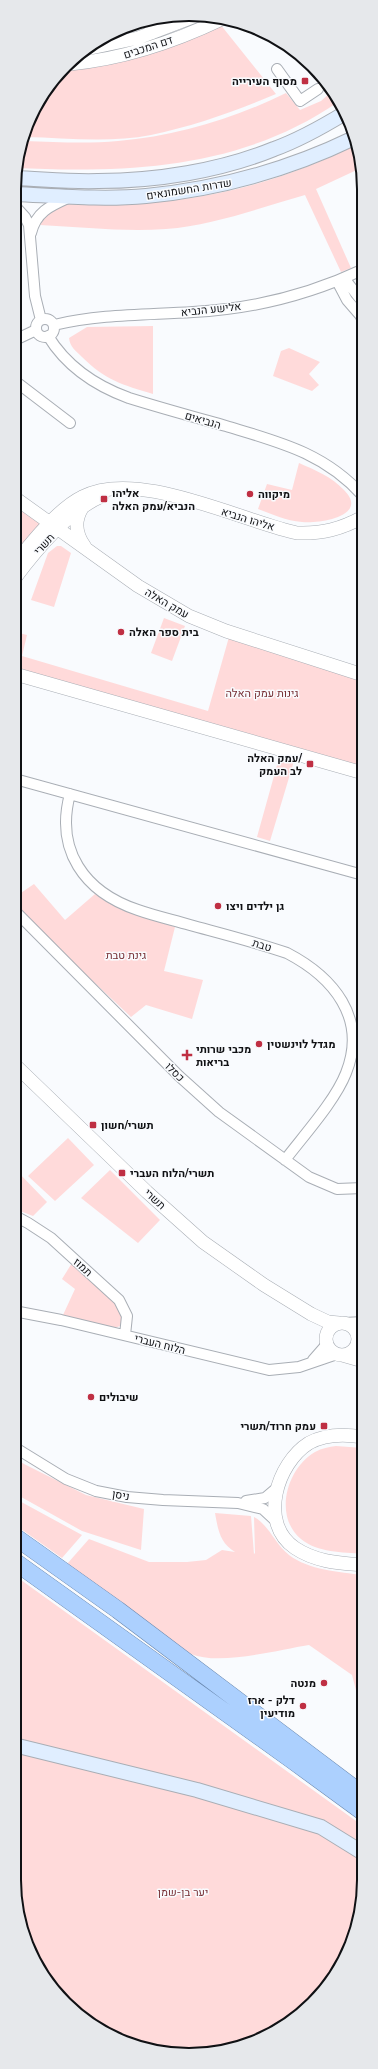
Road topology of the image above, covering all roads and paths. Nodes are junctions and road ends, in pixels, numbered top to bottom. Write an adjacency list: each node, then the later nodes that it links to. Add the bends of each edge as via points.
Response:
1 (183, 21): 4 (street, דם המכבים)
2 (212, 22): 6 (street, דם המכבים, via 172,40 124,55)
3 (149, 26): 4 (street)
4 (152, 34): 5 (street, דם המכבים)
5 (102, 46)
6 (79, 63)
7 (277, 69): 8 (street, via 300,100)
8 (318, 89)
9 (340, 116): 11 (main road, שדרות החשמונאים, via 273,150 211,169 149,178 98,181)
10 (349, 140): 13 (main road, שדרות החשמונאים, via 300,162 225,184 144,196)
11 (21, 178)
12 (21, 194): 13 (main road, שדרות החשמונאים)
13 (74, 196): 15 (street, via 43,210 33,226)
14 (21, 213): 15 (street)
15 (31, 235): 20 (street, via 35,296)
16 (357, 272): 17 (street, אלישע הנביא)
17 (340, 280): 18 (street); 19 (street, via 347,300); 21 (street, אלישע הנביא, via 289,296 219,310 82,319)
18 (357, 297)
19 (357, 312)
20 (41, 320): 21 (street, via 47,319); 22 (street, via 37,323)
21 (54, 325): 23 (street, via 52,333)
22 (36, 330): 23 (street, via 43,336); 24 (street)
23 (48, 336): 28 (street, הנביאים, via 59,352 76,368 91,381 108,390 304,451 334,469)
24 (21, 337)
25 (21, 386): 26 (street)
26 (70, 423)
27 (132, 488): 30 (street, אליהו הנביא, via 100,497); 31 (street, אליהו הנביא, via 156,491 297,533 314,534 338,529); 32 (street, אליהו הנביא, via 106,489 80,497)
28 (357, 490)
29 (21, 502): 32 (street, עמק האלה)
30 (84, 507): 32 (street, אליהו הנביא); 33 (street, via 78,515 76,524 80,538)
31 (357, 520)
32 (50, 523): 33 (street, עמק האלה); 34 (street, תשרי); 35 (street, תשרי)
33 (89, 552): 36 (street, עמק האלה, via 138,586 189,616 226,631)
34 (21, 556)
35 (21, 569)
36 (357, 673)
37 (21, 676): 38 (street)
38 (357, 771)
39 (21, 780): 40 (street)
40 (70, 794): 41 (street); 44 (street, טבת, via 66,818 68,846 80,871 100,891 138,910 287,953 319,974 343,1001 352,1028 347,1071 330,1100)
41 (357, 872)
42 (21, 917): 44 (street, כסלו, via 202,1098)
43 (21, 1071): 48 (street, תשרי, via 175,1218 241,1269)
44 (285, 1160): 45 (street, כסלו, via 309,1178 337,1189)
45 (357, 1188)
46 (21, 1219): 52 (street, תמוז, via 51,1238 119,1300 127,1316)
47 (21, 1313): 52 (street, הלוח העברי)
48 (311, 1314): 50 (street, תשרי, via 328,1322); 53 (street, תשרי)
49 (357, 1322): 50 (street)
50 (342, 1323): 51 (street, via 354,1328); 53 (street, via 330,1328)
51 (357, 1334)
52 (125, 1335): 57 (street, הלוח העברי, via 269,1370 285,1370)
53 (326, 1342): 55 (street); 57 (street, הלוח העברי, via 316,1358)
54 (357, 1346): 55 (street, via 353,1351)
55 (340, 1355): 56 (street); 57 (street, הלוח העברי)
56 (357, 1359)
57 (306, 1364)
58 (357, 1437): 60 (street, via 335,1436 310,1443 292,1458 282,1474)
59 (21, 1451): 61 (street, ניסן, via 66,1479 96,1491 163,1500)
60 (278, 1488): 61 (street, ניסן, via 265,1498); 62 (street, via 275,1500)
61 (238, 1502): 62 (street, ניסן, via 263,1508)
62 (277, 1522): 64 (street, via 283,1535 305,1554 322,1560)
63 (21, 1541): 67 (highway, via 118,1610)
64 (357, 1564)
65 (21, 1566): 68 (highway)
66 (21, 1747): 69 (main road, via 197,1790 321,1827)
67 (357, 1790)
68 (357, 1808)
69 (357, 1849)

